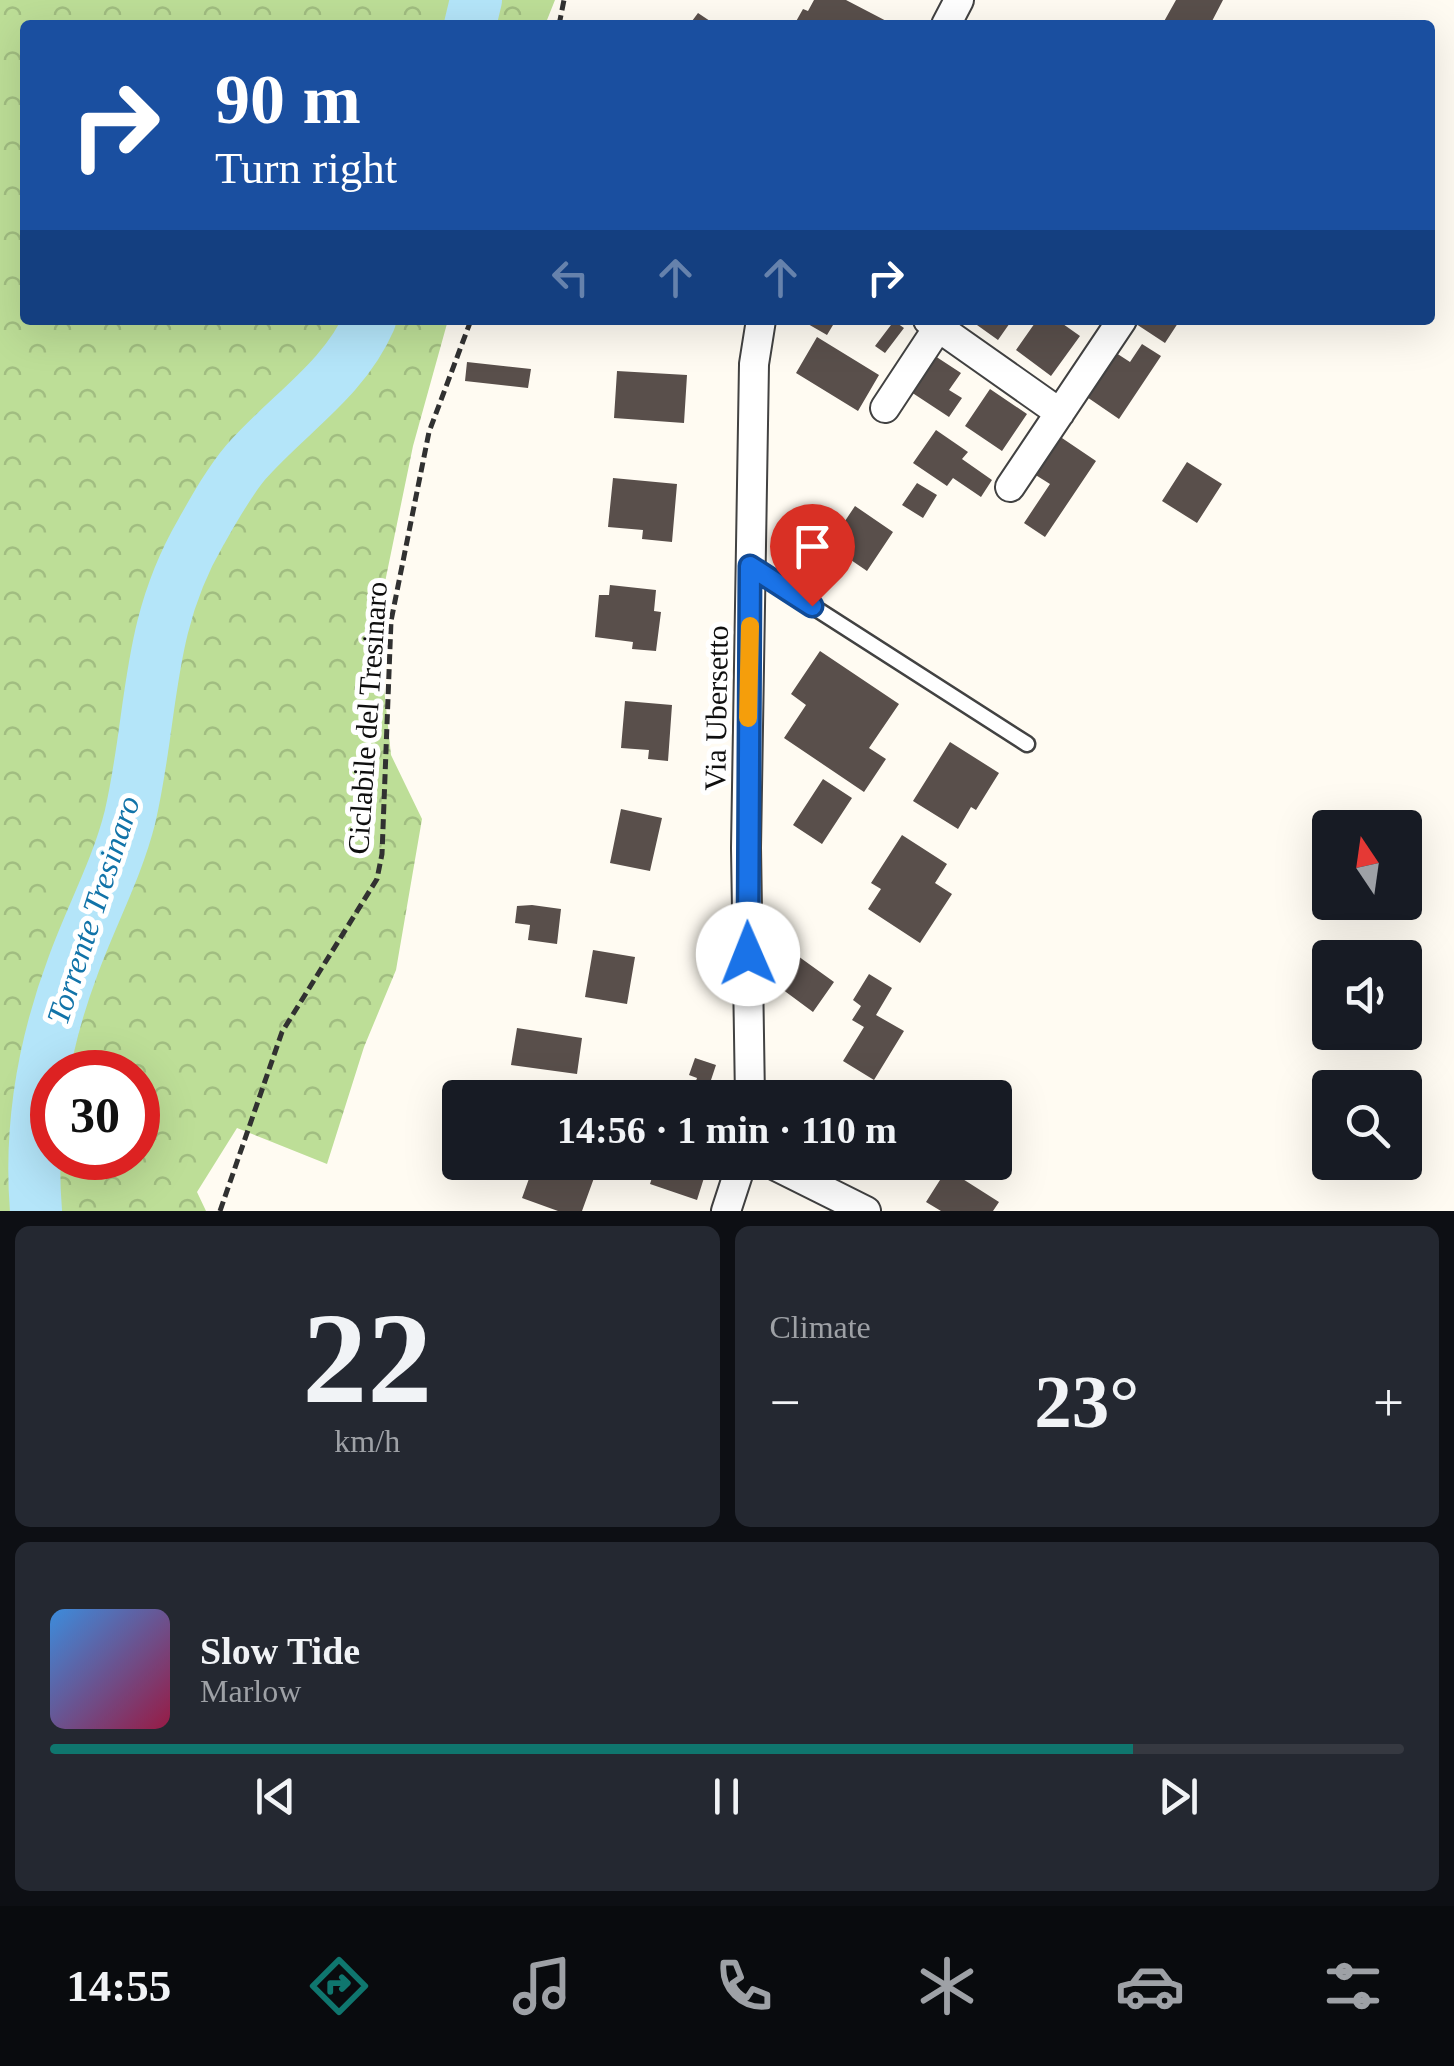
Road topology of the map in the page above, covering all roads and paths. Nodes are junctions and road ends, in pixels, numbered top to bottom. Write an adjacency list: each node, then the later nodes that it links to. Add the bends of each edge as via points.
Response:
1 (469, 325): 14 (path, Ciclabile del Tresinaro, via 429,432 391,620 376,879 282,1032)
2 (760, 325): 9 (street, Via Ubersetto)
3 (934, 325): 6 (street)
4 (940, 325): 7 (street)
5 (1119, 325): 7 (street)
6 (885, 408)
7 (1060, 413): 8 (street)
8 (1010, 487)
9 (750, 566): 10 (lane); 11 (street, Via Ubersetto)
10 (1027, 744)
11 (750, 1080)
12 (736, 1180): 15 (street)
13 (804, 1180): 16 (street)
14 (220, 1211)
15 (726, 1211)
16 (866, 1211)

